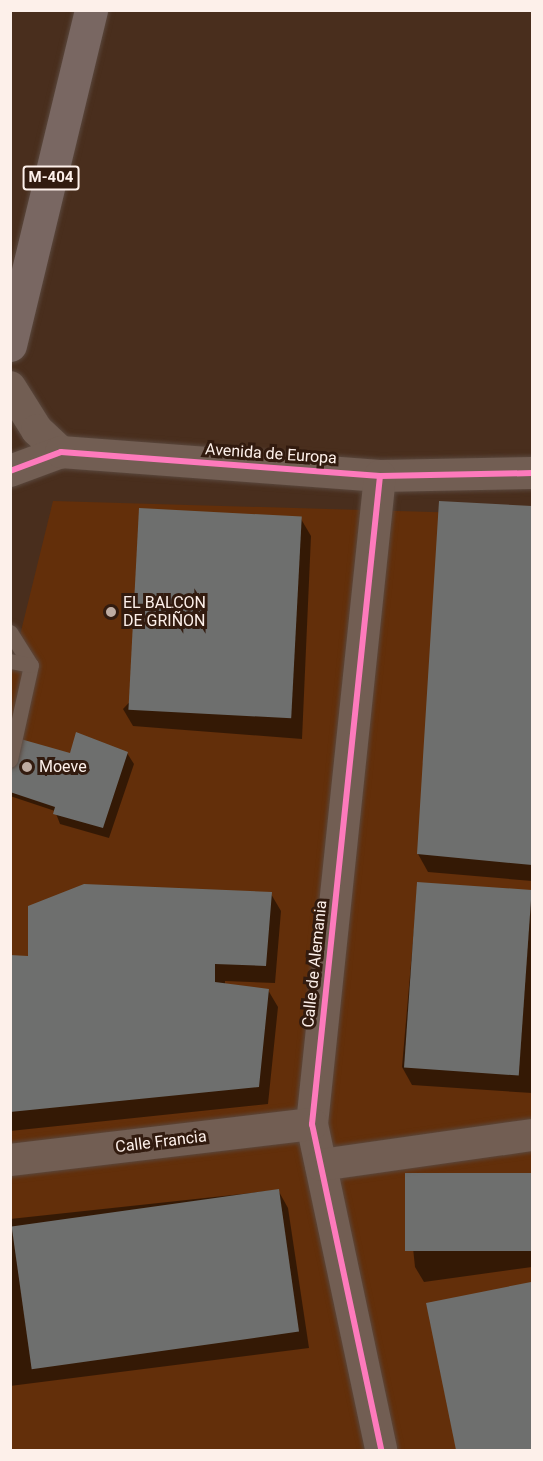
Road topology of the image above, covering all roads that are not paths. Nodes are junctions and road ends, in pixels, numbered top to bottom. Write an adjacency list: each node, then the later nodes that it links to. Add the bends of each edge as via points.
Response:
1 (90, 10): 2 (main road, M-404)
2 (10, 345)
3 (10, 387): 4 (street, via 38,430)
4 (61, 452): 5 (street, Avenida de Europa); 7 (street, Avenida de Europa)
5 (10, 471)
6 (532, 473): 7 (street, Avenida de Europa)
7 (380, 476): 12 (street, Calle de Alemania)
8 (10, 632): 10 (lane)
9 (10, 661): 10 (lane)
10 (31, 665): 11 (lane)
11 (10, 760)
12 (312, 1124): 14 (street, Calle Francia); 15 (street, Calle de Alemania)
13 (532, 1135): 15 (street)
14 (10, 1160)
15 (321, 1165): 16 (street, Calle de Alemania)
16 (381, 1450)

